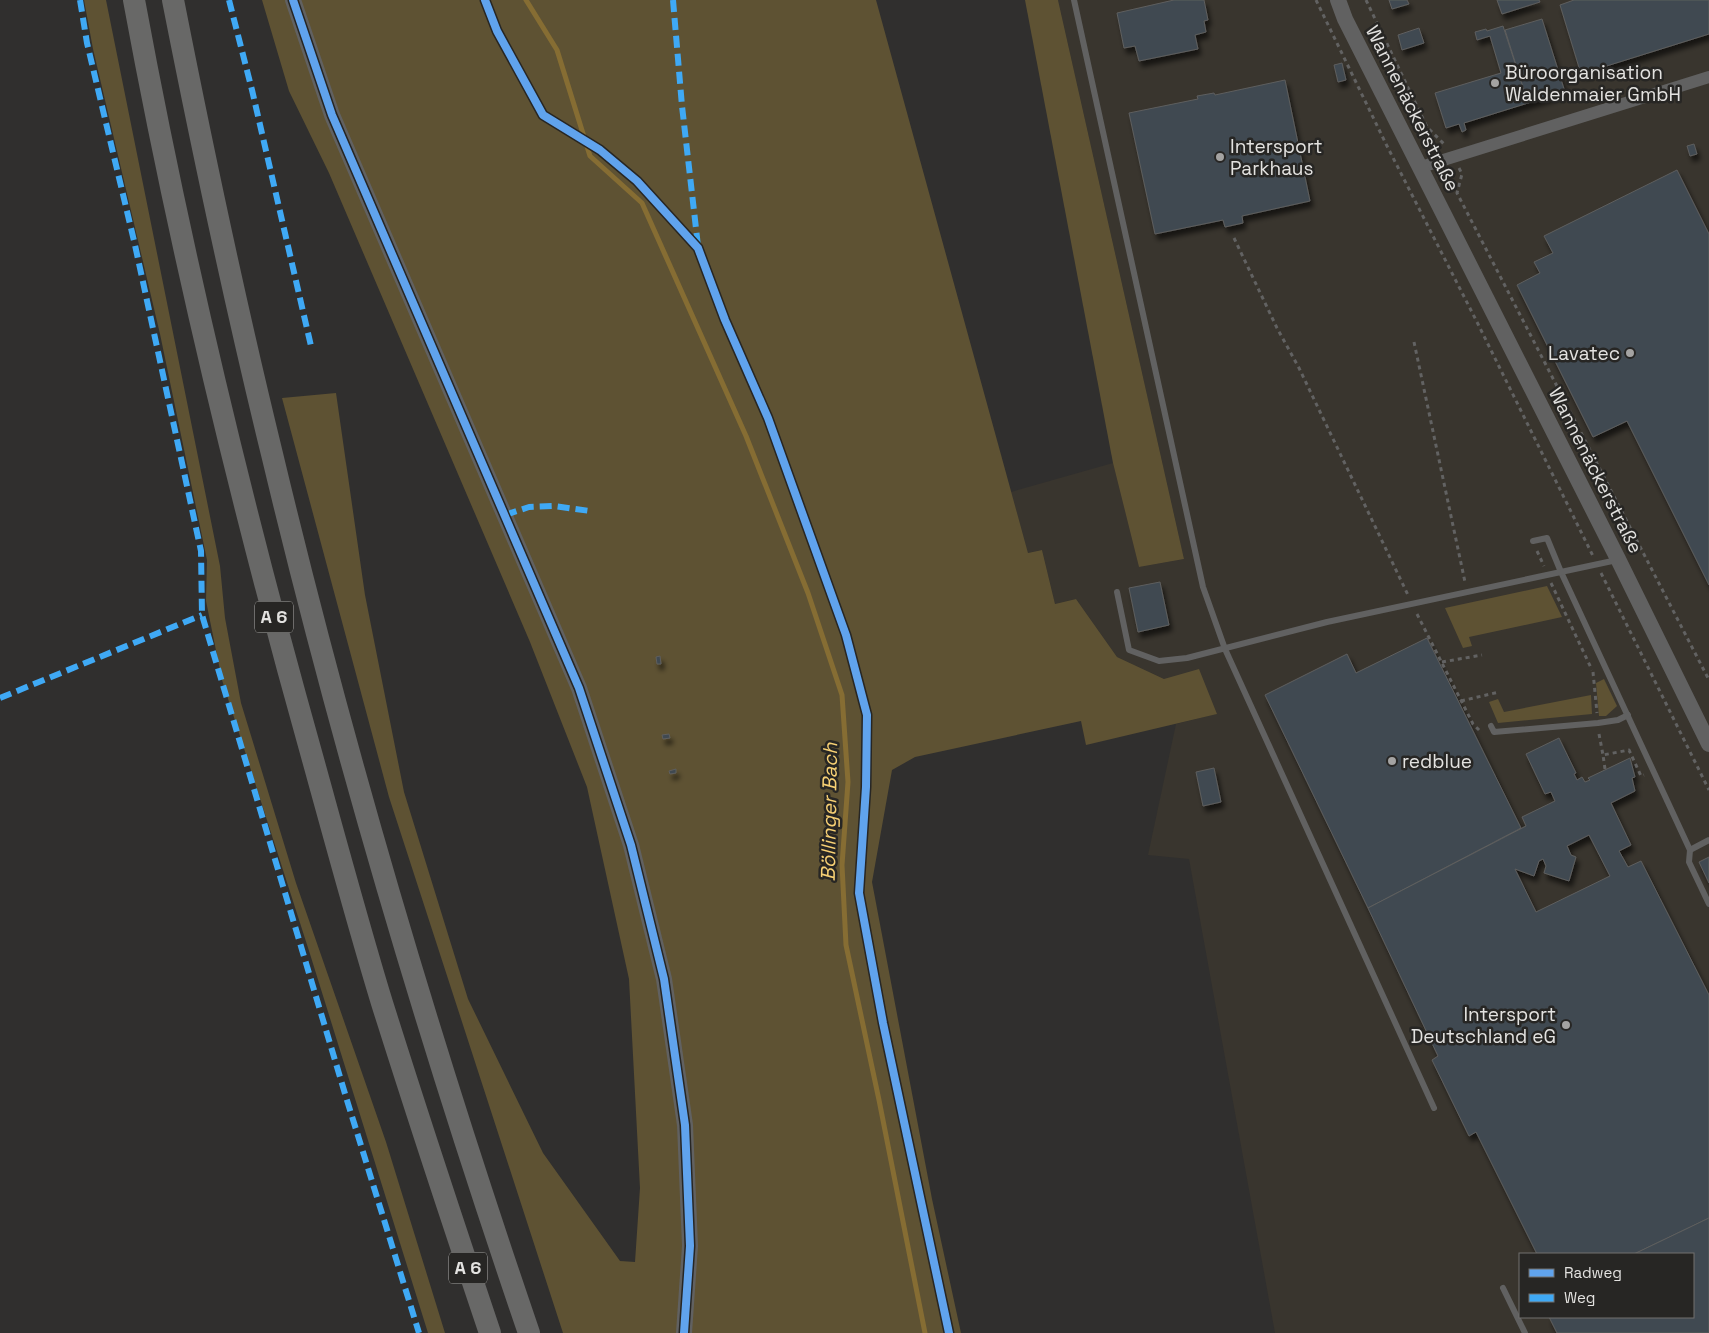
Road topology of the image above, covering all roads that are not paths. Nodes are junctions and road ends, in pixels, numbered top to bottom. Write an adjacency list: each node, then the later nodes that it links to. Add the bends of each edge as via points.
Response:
1 (134, 0): 21 (highway, A 6, via 162,146 266,590 381,999)
2 (173, 0): 22 (highway, A 6, via 215,207 272,456 339,716 410,965)
3 (293, 0): 23 (street, via 332,115 580,688 631,846 664,979 685,1125 690,1246)
4 (1074, 0): 12 (lane, via 1203,588)
5 (1338, 0): 7 (street, Wannenäckerstraße)
6 (1709, 77): 7 (street)
7 (1420, 167): 9 (street, Wannenäckerstraße)
8 (1533, 541): 10 (lane, via 1547,538)
9 (1618, 560): 10 (lane); 15 (street, Wannenäckerstraße)
10 (1561, 572): 12 (lane, via 1327,622); 13 (lane)
11 (1117, 592): 12 (lane, via 1129,650 1159,661)
12 (1225, 649): 19 (lane)
13 (1628, 715): 14 (lane, via 1598,723 1494,732); 17 (lane)
14 (1491, 726)
15 (1709, 744)
16 (1709, 840): 17 (lane)
17 (1690, 850): 18 (lane, via 1689,862)
18 (1709, 904)
19 (1434, 1108)
20 (1503, 1288): 24 (lane)
21 (490, 1333)
22 (529, 1333)
23 (684, 1333)
24 (1525, 1333)

